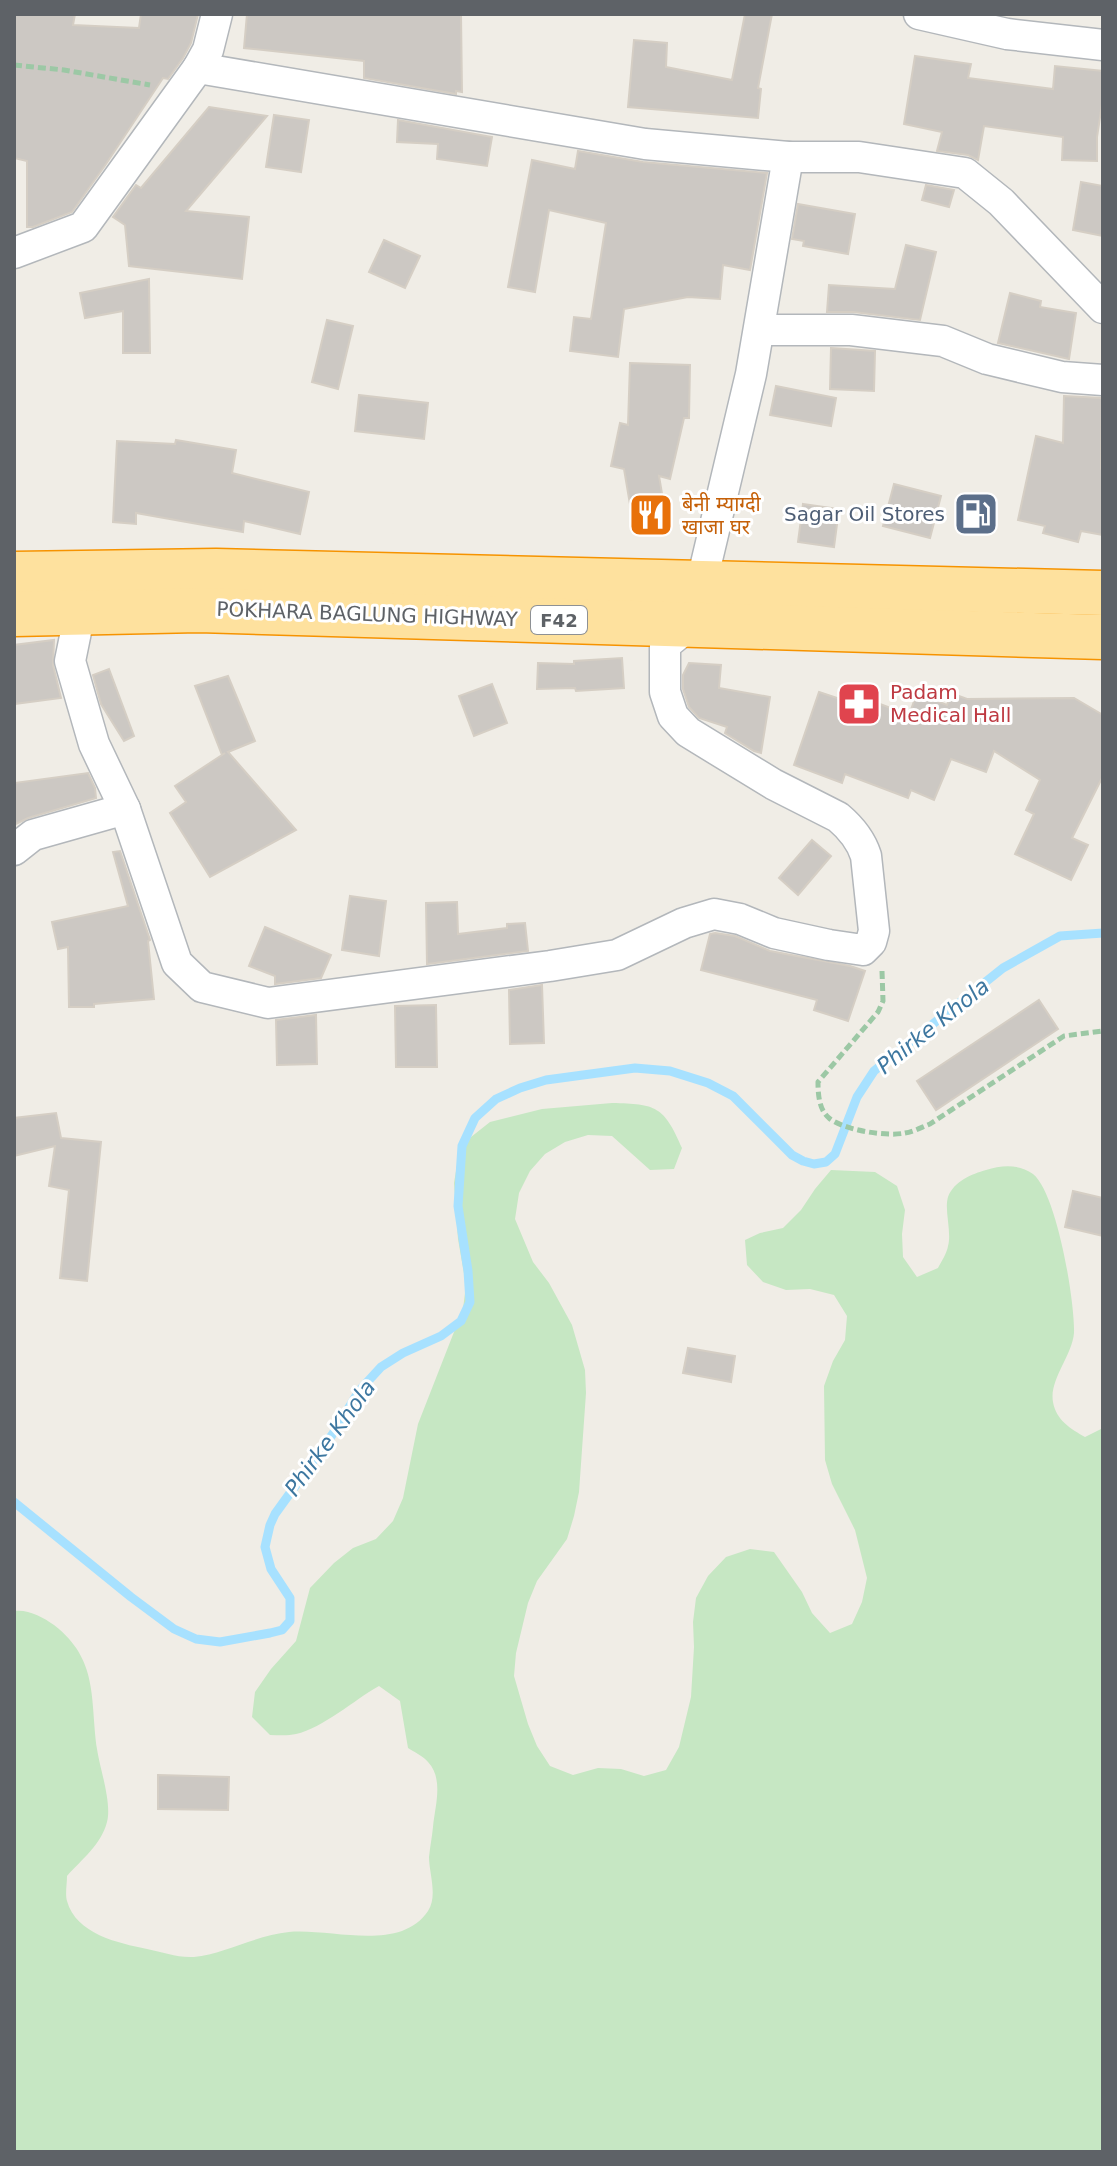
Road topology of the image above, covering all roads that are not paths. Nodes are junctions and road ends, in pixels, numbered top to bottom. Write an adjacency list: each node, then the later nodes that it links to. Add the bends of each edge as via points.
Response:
1 (217, 14): 4 (street, via 208,50)
2 (919, 14): 3 (street, via 1007,34)
3 (1103, 45)
4 (190, 79): 5 (street, via 645,144); 6 (street, via 83,227)
5 (788, 157): 7 (street, via 859,157 965,173 1001,202); 8 (street)
6 (14, 253)
7 (1103, 308)
8 (760, 330): 9 (street, via 851,330 943,341 987,359 1062,377); 12 (street)
9 (1103, 380)
10 (14, 574): 12 (highway, POKHARA BAGLUNG HIGHWAY / F42, via 216,571)
11 (1103, 593): 12 (highway, POKHARA BAGLUNG HIGHWAY / F42)
12 (697, 603): 13 (highway, POKHARA BAGLUNG HIGHWAY / F42); 15 (highway, POKHARA BAGLUNG HIGHWAY / F42); 16 (street, via 665,645 665,692 673,716 688,732 847,824 866,856 874,931 863,950 774,933 714,914 617,955 268,1003 202,987 177,963)
13 (80, 612): 14 (highway, POKHARA BAGLUNG HIGHWAY / F42); 16 (street, via 70,661 94,744)
14 (14, 614)
15 (1103, 637)
16 (125, 809): 17 (street, via 33,835)
17 (14, 850)

